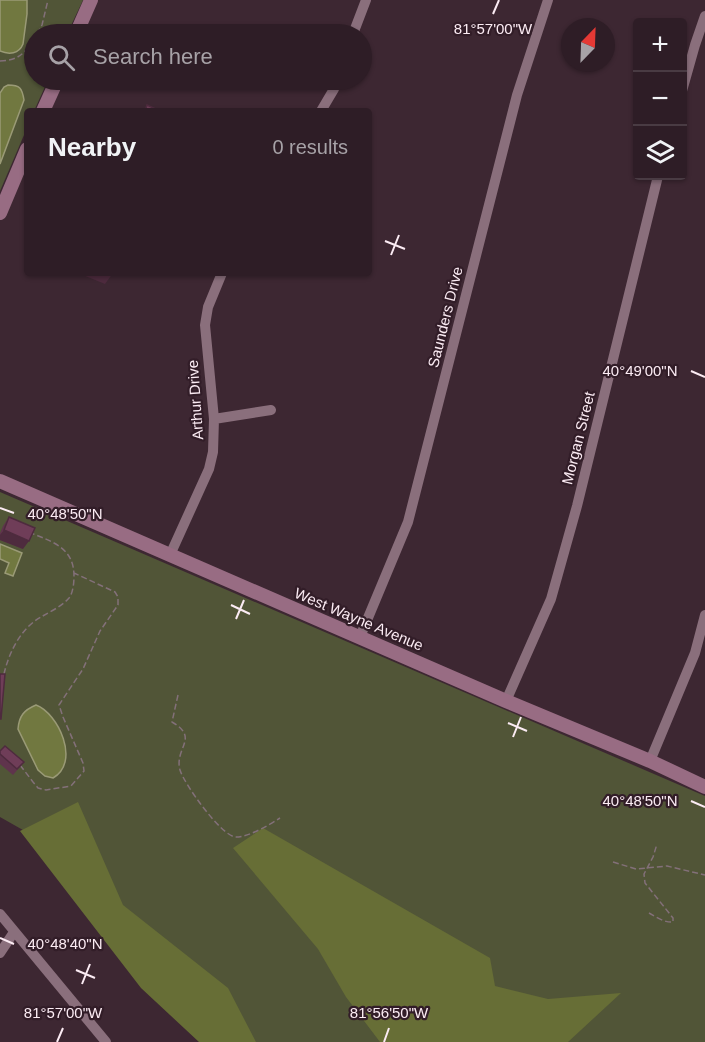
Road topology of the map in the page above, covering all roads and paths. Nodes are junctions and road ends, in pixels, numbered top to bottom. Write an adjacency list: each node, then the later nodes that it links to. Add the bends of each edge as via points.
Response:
1 (48, 0): 6 (path)
2 (91, 0): 7 (street)
3 (366, 0): 8 (street)
4 (548, 0): 27 (street, Saunders Drive, via 517,95 408,522)
5 (705, 16): 11 (street)
6 (42, 24)
7 (80, 24)
8 (357, 24)
9 (24, 52): 10 (path, via 15,59)
10 (0, 61)
11 (687, 73)
12 (52, 90): 14 (street)
13 (333, 90): 15 (street)
14 (44, 108)
15 (323, 108)
16 (24, 156): 18 (street)
17 (657, 180): 30 (street, Morgan Street, via 577,506 550,599)
18 (0, 213)
19 (221, 276): 21 (street, Arthur Drive, via 205,325)
20 (271, 410): 21 (street)
21 (214, 419): 24 (street, Arthur Drive, via 209,469)
22 (0, 481): 24 (street, West Wayne Avenue)
23 (24, 530): 25 (path, via 62,548 71,559)
24 (170, 555): 27 (street, West Wayne Avenue)
25 (74, 573): 28 (path, via 69,598 31,624 13,647); 32 (path, via 118,597 118,604 83,669 59,705 84,771 71,786 46,790 38,788)
26 (705, 615): 31 (street, via 695,653)
27 (360, 637): 30 (street, West Wayne Avenue)
28 (3, 682)
29 (178, 695): 34 (path, via 172,722 180,726 187,738 179,768 204,808 235,837)
30 (506, 701): 31 (street, West Wayne Avenue)
31 (650, 761): 33 (street, West Wayne Avenue)
32 (18, 763)
33 (705, 787)
34 (280, 818)
35 (657, 844): 37 (path)
36 (613, 862): 37 (path, via 636,869)
37 (648, 868): 38 (path, via 667,866); 39 (path, via 645,883 673,922)
38 (705, 875)
39 (649, 913)
40 (0, 914): 41 (street)
41 (14, 932): 42 (street); 43 (street)
42 (0, 953)
43 (106, 1042)

